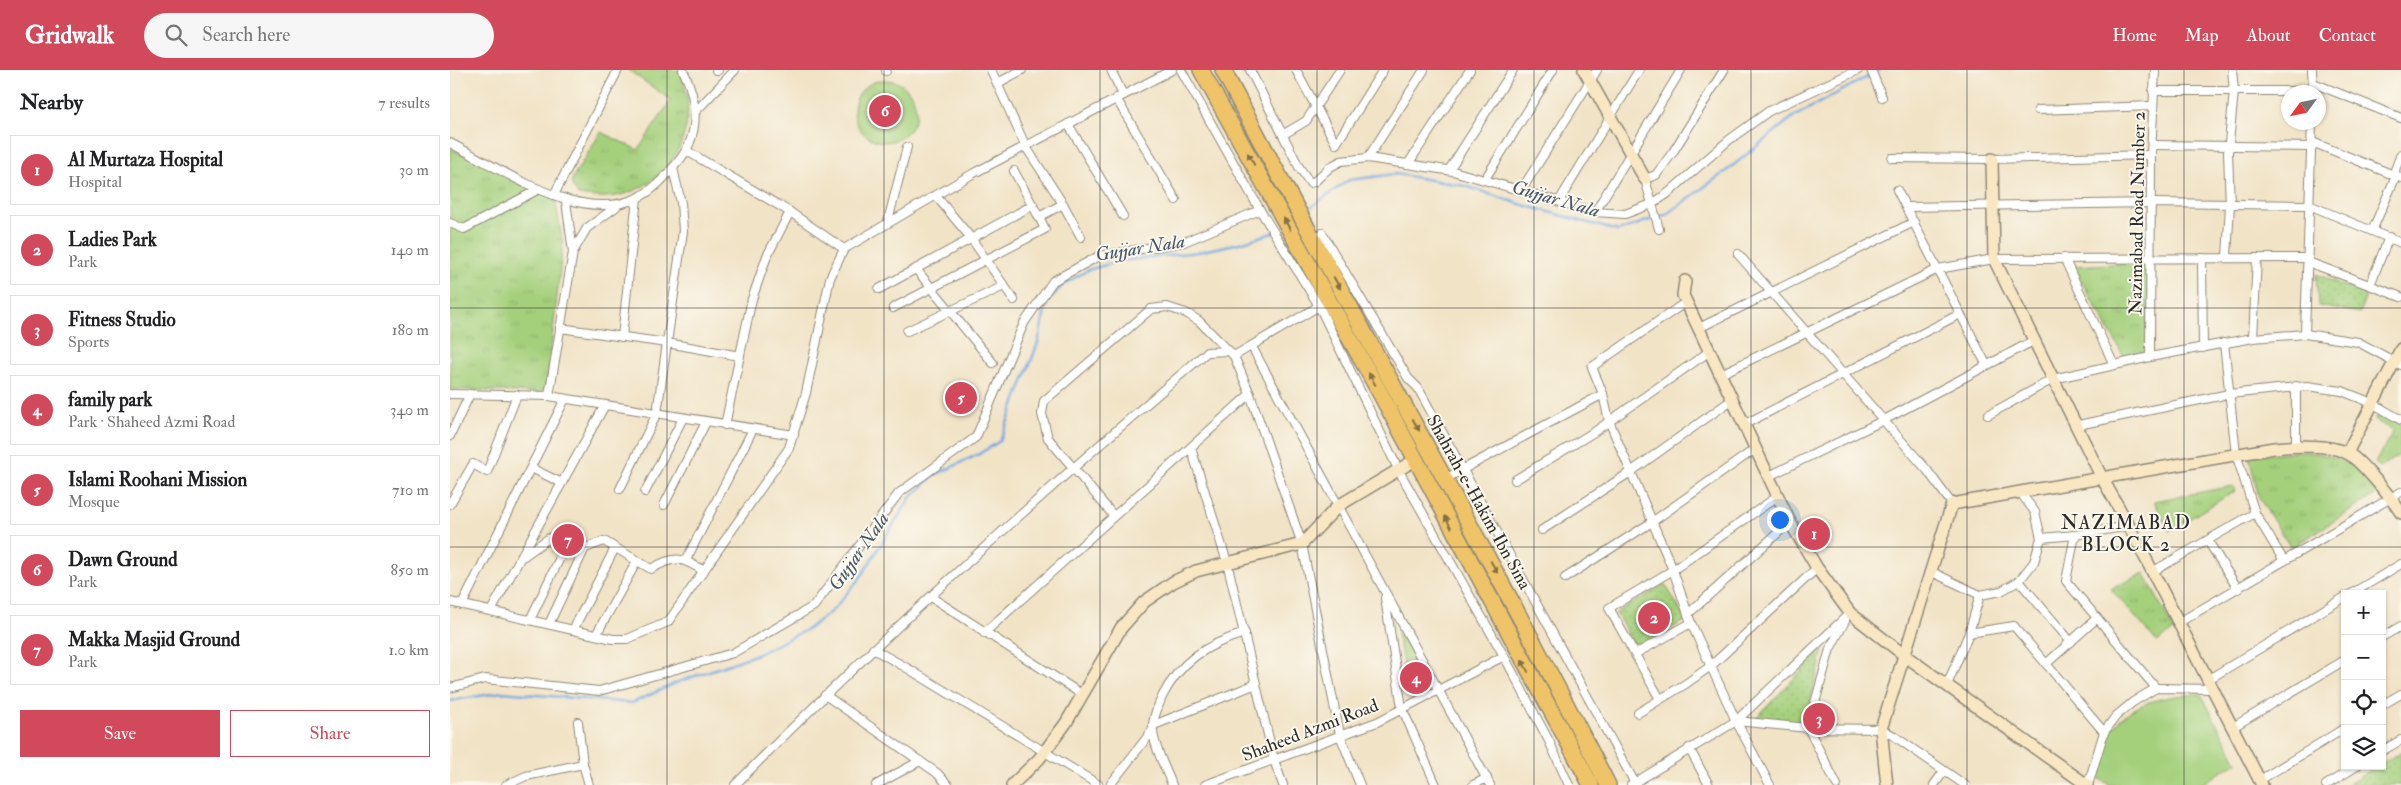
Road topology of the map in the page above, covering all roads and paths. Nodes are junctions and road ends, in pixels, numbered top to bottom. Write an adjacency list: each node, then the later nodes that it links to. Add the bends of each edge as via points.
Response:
1 (618, 70): 70 (street)
2 (684, 70): 41 (street)
3 (735, 70): 41 (street)
4 (991, 70): 30 (street)
5 (1022, 70): 30 (street)
6 (1111, 70): 36 (street)
7 (1172, 70): 36 (street)
8 (1181, 70): 85 (street)
9 (1201, 70): 180 (highway, Shahrah-e-Hakim Ibn Sina, one-way to 9)
10 (1223, 70): 96 (highway, Shahrah-e-Hakim Ibn Sina, via 1290,199)
11 (1250, 70): 46 (street)
12 (1296, 70): 39 (street)
13 (1340, 70): 39 (street)
14 (1383, 70): 39 (street, via 1336,144)
15 (1424, 70): 57 (street)
16 (1470, 70): 60 (street)
17 (1513, 70): 62 (street)
18 (1553, 70): 65 (street)
19 (1584, 70): 29 (street)
20 (1597, 70): 29 (street)
21 (1639, 70): 42 (street)
22 (1681, 70): 54 (street)
23 (1724, 70): 66 (street, via 1656,176)
24 (1858, 70): 83 (street, via 1769,111 1729,140)
25 (1871, 70): 37 (street)
26 (2155, 70): 33 (street, Nazimabad Road Number 2)
27 (2232, 70): 34 (street)
28 (2312, 70): 31 (street)
29 (1590, 81): 42 (street); 68 (street)
30 (998, 83): 50 (street)
31 (2313, 85)
32 (2281, 90): 34 (street)
33 (2153, 91): 34 (street); 38 (street, Nazimabad Road Number 2)
34 (2234, 91): 52 (street)
35 (2326, 93): 43 (street)
36 (1119, 96): 44 (street); 73 (street)
37 (1882, 97)
38 (2153, 106): 40 (street); 49 (street, Nazimabad Road Number 2)
39 (1316, 108): 46 (street, via 1306,121)
40 (2038, 110)
41 (696, 111): 53 (street)
42 (1610, 117): 54 (street); 75 (street)
43 (2401, 118)
44 (1068, 124): 50 (street); 88 (street)
45 (2312, 130): 48 (street)
46 (1284, 134): 57 (street, via 1310,183 1342,161)
47 (450, 143): 67 (street)
48 (2312, 144): 52 (street); 64 (street); 82 (street)
49 (2152, 145): 52 (street); 56 (street, Nazimabad Road Number 2)
50 (1026, 146): 71 (street); 78 (street)
51 (907, 147): 90 (street)
52 (2230, 147): 79 (street)
53 (687, 151): 61 (street); 86 (street)
54 (1630, 152): 66 (street); 87 (street)
55 (2401, 154): 64 (street, via 2395,170)
56 (2151, 155): 59 (street); 77 (street, Nazimabad Road Number 2)
57 (1368, 158): 60 (street)
58 (1892, 158): 59 (street)
59 (1992, 159): 81 (street)
60 (1408, 164): 62 (street)
61 (673, 168): 72 (street); 134 (street, via 684,231)
62 (1450, 170): 65 (street)
63 (1014, 171): 80 (street)
64 (2398, 177): 94 (street)
65 (1485, 179): 68 (street)
66 (1645, 179): 83 (street)
67 (539, 188): 70 (street); 92 (street, via 464,229)
68 (1522, 189): 75 (street)
69 (1897, 190): 84 (street)
70 (554, 195): 74 (street)
71 (936, 196): 90 (street); 97 (street)
72 (638, 198): 76 (street); 131 (street)
73 (1176, 200)
74 (566, 201): 76 (street, via 591,206); 101 (street)
75 (1559, 202): 87 (street)
76 (622, 203): 101 (street, via 587,228)
77 (2152, 203): 79 (street); 81 (street); 103 (street, Nazimabad Road Number 2)
78 (1063, 204): 89 (street); 95 (street)
79 (2230, 204): 82 (street); 104 (street)
80 (1033, 205): 89 (street); 97 (street)
81 (1992, 205): 84 (street); 108 (street)
82 (2309, 205): 94 (street); 110 (street)
83 (1652, 207): 87 (street, via 1625,214); 93 (street)
84 (1906, 207): 91 (street)
85 (1260, 210): 122 (street); 263 (street, via 1184,242 1099,256 1052,281 1024,323 976,437 899,492 814,606 733,652 598,691 485,679)
86 (790, 212): 100 (street); 141 (street, via 767,256 752,298)
87 (1595, 212)
88 (1123, 216)
89 (1039, 217): 109 (street, via 1045,229)
90 (888, 221): 100 (street)
91 (1914, 222): 112 (street); 118 (street)
92 (450, 223)
93 (1660, 228)
94 (2372, 231): 98 (street)
95 (1081, 236)
96 (1318, 236): 184 (street, via 1408,378 1418,388); 188 (highway, Shahrah-e-Hakim Ibn Sina, one-way to 188)
97 (971, 238): 109 (street); 111 (street)
98 (2389, 238): 99 (street); 114 (street)
99 (2401, 243)
100 (844, 249): 173 (street, via 830,278)
101 (573, 252): 126 (street)
102 (1738, 254): 118 (street)
103 (2152, 257): 105 (street); 106 (street); 142 (street, Nazimabad Road Number 2)
104 (2227, 257): 106 (street); 107 (street)
105 (2064, 258): 108 (street); 146 (street)
106 (2202, 258): 137 (street)
107 (2257, 258): 110 (street); 132 (street)
108 (1994, 259): 112 (street); 133 (street)
109 (986, 260): 115 (street); 116 (street)
110 (2308, 260): 114 (street); 130 (street)
111 (916, 268): 116 (street); 117 (street)
112 (1938, 269): 125 (street); 129 (street)
113 (1685, 281): 121 (street, via 1683,296)
114 (2370, 285): 119 (street)
115 (1004, 286): 120 (street); 124 (street)
116 (932, 288): 123 (street); 124 (street)
117 (878, 289)
118 (1771, 293): 127 (street); 129 (street)
119 (2401, 297)
120 (1014, 300)
121 (1686, 302): 127 (street); 154 (street, via 1592,367)
122 (1319, 306): 136 (street); 183 (street)
123 (893, 308)
124 (950, 310): 128 (street); 143 (street)
125 (1960, 314): 145 (street); 147 (street)
126 (560, 328): 131 (street); 157 (street)
127 (1699, 328): 139 (street)
128 (907, 331)
129 (1807, 333): 147 (street); 148 (street)
130 (2305, 334): 132 (street); 144 (street, via 2358,342)
131 (622, 337): 134 (street)
132 (2253, 338): 135 (street)
133 (2034, 341): 145 (street); 149 (street)
134 (667, 343): 141 (street); 162 (street)
135 (2224, 343): 137 (street); 155 (street)
136 (1252, 347): 140 (street); 199 (street)
137 (2204, 348): 142 (street)
138 (2401, 349): 144 (street)
139 (1710, 351): 148 (street); 167 (street)
140 (1231, 353): 153 (street); 182 (street, via 1207,352); 182 (street, via 1199,321 1186,313 1167,307 1151,309 1044,401 1042,414 1048,438)
141 (740, 356): 170 (street)
142 (2150, 357): 146 (street)
143 (993, 363)
144 (2398, 364): 160 (street)
145 (1987, 366): 165 (street)
146 (2114, 366): 149 (street)
147 (1844, 373): 165 (street); 169 (street)
148 (1721, 374): 159 (street)
149 (2053, 379): 163 (street); 171 (street)
150 (2296, 386): 155 (street); 160 (street, via 2342,392); 175 (street)
151 (450, 394): 152 (street)
152 (470, 394): 156 (street); 174 (street)
153 (1250, 394): 176 (street); 210 (street)
154 (1603, 394): 167 (street); 184 (street)
155 (2229, 394): 171 (street); 179 (street)
156 (517, 395): 157 (street); 196 (street, via 487,472 473,464)
157 (549, 396): 158 (street)
158 (565, 399): 161 (street); 181 (street)
159 (1733, 399): 169 (street); 185 (street)
160 (2372, 403): 166 (street); 178 (street)
161 (605, 405): 162 (street); 190 (street)
162 (657, 413): 164 (street); 191 (street)
163 (1988, 415)
164 (683, 418): 168 (street); 192 (street)
165 (1884, 420): 186 (street); 197 (street)
166 (2401, 420)
167 (1609, 421): 185 (street); 189 (street)
168 (706, 422): 170 (street); 198 (street)
169 (1745, 424): 177 (street)
170 (724, 425): 172 (street)
171 (2078, 425): 187 (street)
172 (753, 429): 173 (street); 215 (street)
173 (794, 435): 222 (street, via 789,448)
174 (450, 436)
175 (2296, 446): 178 (street); 179 (street)
176 (1191, 448): 202 (street); 218 (street)
177 (1755, 449): 186 (street); 203 (street)
178 (2347, 453): 194 (street)
179 (2236, 454): 187 (street); 200 (street)
180 (1415, 460): 183 (street); 260 (highway, Shahrah-e-Hakim Ibn Sina, one-way to 180)
181 (531, 468): 190 (street); 234 (street)
182 (1073, 468): 202 (street); 231 (street)
183 (1400, 470): 199 (street); 254 (street)
184 (1464, 470): 188 (street); 293 (street)
185 (1632, 471): 203 (street); 206 (street)
186 (1769, 476): 195 (street)
187 (2102, 478): 193 (street); 205 (street)
188 (1446, 479): 258 (highway, Shahrah-e-Hakim Ibn Sina, one-way to 258)
189 (1515, 480)
190 (562, 483): 214 (street)
191 (620, 489)
192 (645, 492)
193 (2020, 492): 197 (street); 208 (street, via 2035,512)
194 (2396, 495): 201 (street); 217 (street)
195 (1778, 496): 204 (street); 221 (street)
196 (450, 504)
197 (1952, 504): 223 (street)
198 (664, 505)
199 (1338, 506): 210 (street); 229 (street)
200 (2255, 513): 209 (street); 217 (street)
201 (2401, 513)
202 (1112, 515): 245 (street)
203 (1652, 522): 221 (street); 225 (street)
204 (1790, 522): 220 (street); 237 (street)
205 (2129, 526): 207 (street); 224 (street)
206 (1542, 530)
207 (2075, 535): 208 (street); 238 (street, via 2066,581)
208 (2041, 538): 226 (street, via 2034,562)
209 (2208, 541): 224 (street); 227 (street)
210 (1302, 544): 218 (street); 281 (street)
211 (566, 545): 212 (street); 214 (street, via 549,538); 239 (street)
212 (585, 548): 213 (street, via 604,541); 242 (street)
213 (616, 548): 216 (street); 244 (street)
214 (520, 559): 235 (street)
215 (686, 560): 216 (street, via 674,558 651,569); 222 (street)
216 (637, 561): 248 (street)
217 (2284, 561): 227 (street)
218 (1227, 562): 246 (street); 268 (street, via 1173,582 1144,602 1121,628)
219 (2401, 564): 228 (street)
220 (1817, 568): 236 (street); 257 (street)
221 (1673, 570): 237 (street); 252 (street, via 1609,608)
222 (704, 571): 248 (street, via 668,622 627,639)
223 (1930, 571): 230 (street); 253 (street)
224 (2152, 572): 241 (street)
225 (1565, 578)
226 (2018, 581): 230 (street, via 2001,591); 250 (street)
227 (2238, 589): 241 (street)
228 (2358, 590)
229 (1384, 591): 264 (street); 271 (street)
230 (1980, 595): 247 (street)
231 (931, 598): 245 (street); 251 (street)
232 (2341, 600): 262 (street)
233 (450, 602): 234 (street)
234 (462, 605): 235 (street)
235 (491, 611): 239 (street)
236 (1850, 613): 253 (street); 273 (street); 277 (street, via 1830,649)
237 (1688, 614): 240 (street)
238 (2096, 619): 250 (street); 265 (street)
239 (530, 620): 242 (street)
240 (1691, 623): 252 (street); 257 (street)
241 (2178, 623): 262 (street)
242 (549, 624): 244 (street)
243 (2401, 626): 249 (street)
244 (573, 630): 248 (street)
245 (984, 633): 268 (street)
246 (1245, 633): 259 (street); 276 (street, via 1205,648 1186,662 1169,683 1156,711)
247 (1969, 633): 256 (street, via 2014,626); 261 (street)
248 (596, 635)
249 (2385, 635)
250 (2071, 642): 256 (street)
251 (873, 649): 267 (street); 285 (street)
252 (1635, 654): 269 (street)
253 (1904, 655): 261 (street); 278 (street)
254 (1504, 656): 264 (street, Shaheed Azmi Road); 308 (street)
255 (2341, 662): 275 (street)
256 (2046, 664): 280 (street)
257 (1712, 665): 269 (street); 273 (street)
258 (1554, 679): 293 (highway); 311 (highway, Shahrah-e-Hakim Ibn Sina)
259 (1256, 684): 276 (street); 287 (street)
260 (1535, 684): 309 (highway); 310 (highway, Shahrah-e-Hakim Ibn Sina)
261 (1947, 684): 318 (street)
262 (2211, 684): 265 (street); 275 (street)
263 (450, 688)
264 (1438, 688): 271 (street, Shaheed Azmi Road); 291 (street)
265 (2156, 688): 280 (street, via 2116,716)
266 (2401, 694): 270 (street)
267 (825, 695): 286 (street); 296 (street)
268 (1083, 695): 285 (street)
269 (1660, 699): 272 (street)
270 (2386, 703)
271 (1402, 708): 281 (street, Shaheed Azmi Road, via 1377,722); 306 (street)
272 (1638, 713)
273 (1736, 721): 277 (street); 283 (street); 313 (street)
274 (578, 722): 288 (street)
275 (2233, 727): 292 (street)
276 (1153, 728): 301 (street); 302 (street)
277 (1808, 728): 278 (street); 314 (street)
278 (1881, 730): 290 (street); 315 (street)
279 (2341, 731): 292 (street)
280 (2104, 732): 318 (street)
281 (1340, 735): 287 (street, Shaheed Azmi Road); 305 (street)
282 (2401, 740): 284 (street)
283 (1689, 748): 293 (street); 312 (street)
284 (2386, 749)
285 (1043, 753): 299 (street); 300 (street)
286 (920, 760): 297 (street); 298 (street)
287 (1274, 760): 303 (street, Shaheed Azmi Road); 304 (street)
288 (583, 764): 294 (street, via 526,776); 295 (street)
289 (2350, 770): 319 (street)
290 (1944, 771): 316 (street); 317 (street)
291 (1488, 782): 307 (street)
292 (2261, 782)
293 (1630, 784)
294 (506, 785)
295 (589, 785)
296 (735, 785)
297 (876, 785)
298 (948, 785)
299 (1012, 785)
300 (1098, 785)
301 (1110, 785)
302 (1172, 785)
303 (1205, 785)
304 (1283, 785)
305 (1360, 785)
306 (1436, 785)
307 (1474, 785)
308 (1569, 785)
309 (1579, 785)
310 (1591, 785)
311 (1608, 785)
312 (1709, 785)
313 (1770, 785)
314 (1837, 785)
315 (1886, 785)
316 (1934, 785)
317 (1965, 785)
318 (2088, 785)
319 (2326, 785)

